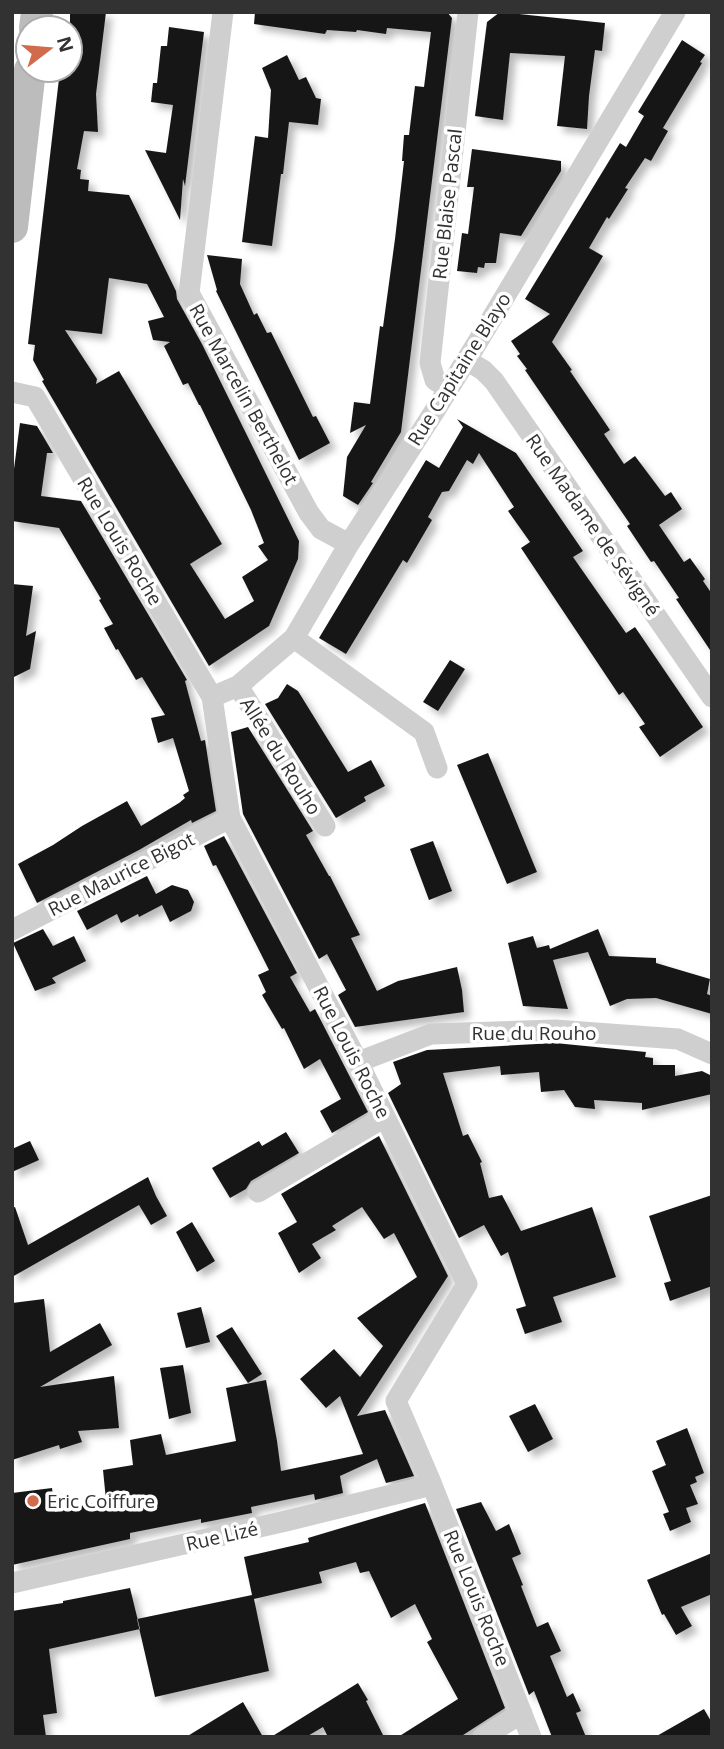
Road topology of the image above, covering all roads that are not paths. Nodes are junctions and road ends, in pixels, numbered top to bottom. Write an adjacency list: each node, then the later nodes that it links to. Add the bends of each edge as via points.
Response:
1 (223, 12): 9 (street, Rue Marcelin Berthelot, via 189,293 309,513 321,529)
2 (468, 12): 7 (street, Rue Blaise Pascal, via 430,363 435,380)
3 (673, 12): 6 (street, Rue Capitaine Blayo)
4 (28, 84): 5 (main road)
5 (12, 228)
6 (466, 360): 7 (street, Rue Capitaine Blayo); 13 (street, Rue Madame de Sévigné, via 494,382)
7 (448, 388): 9 (street, Rue Capitaine Blayo)
8 (12, 392): 12 (street, Rue Louis Roche, via 35,397)
9 (349, 544): 10 (street, Rue Capitaine Blayo)
10 (294, 638): 11 (street, Rue Capitaine Blayo); 14 (street, via 424,732)
11 (238, 686): 12 (street, Rue Capitaine Blayo); 16 (street, Allée du Rouho)
12 (212, 697): 15 (street, Rue Louis Roche)
13 (712, 697)
14 (437, 768)
15 (230, 818): 17 (street, Rue Maurice Bigot); 19 (street, Rue Louis Roche)
16 (324, 827)
17 (12, 929)
18 (712, 1054): 19 (street, Rue du Rouho, via 678,1039 555,1030 431,1034)
19 (358, 1062): 20 (street, Rue Louis Roche)
20 (385, 1117): 21 (street); 22 (street, Rue Louis Roche, via 467,1284 396,1401)
21 (258, 1192)
22 (432, 1485): 23 (street, Rue Lizé); 24 (street, Rue Louis Roche)
23 (12, 1583)
24 (522, 1713): 25 (street); 26 (street, Rue Louis Roche)
25 (482, 1737)
26 (531, 1737)

